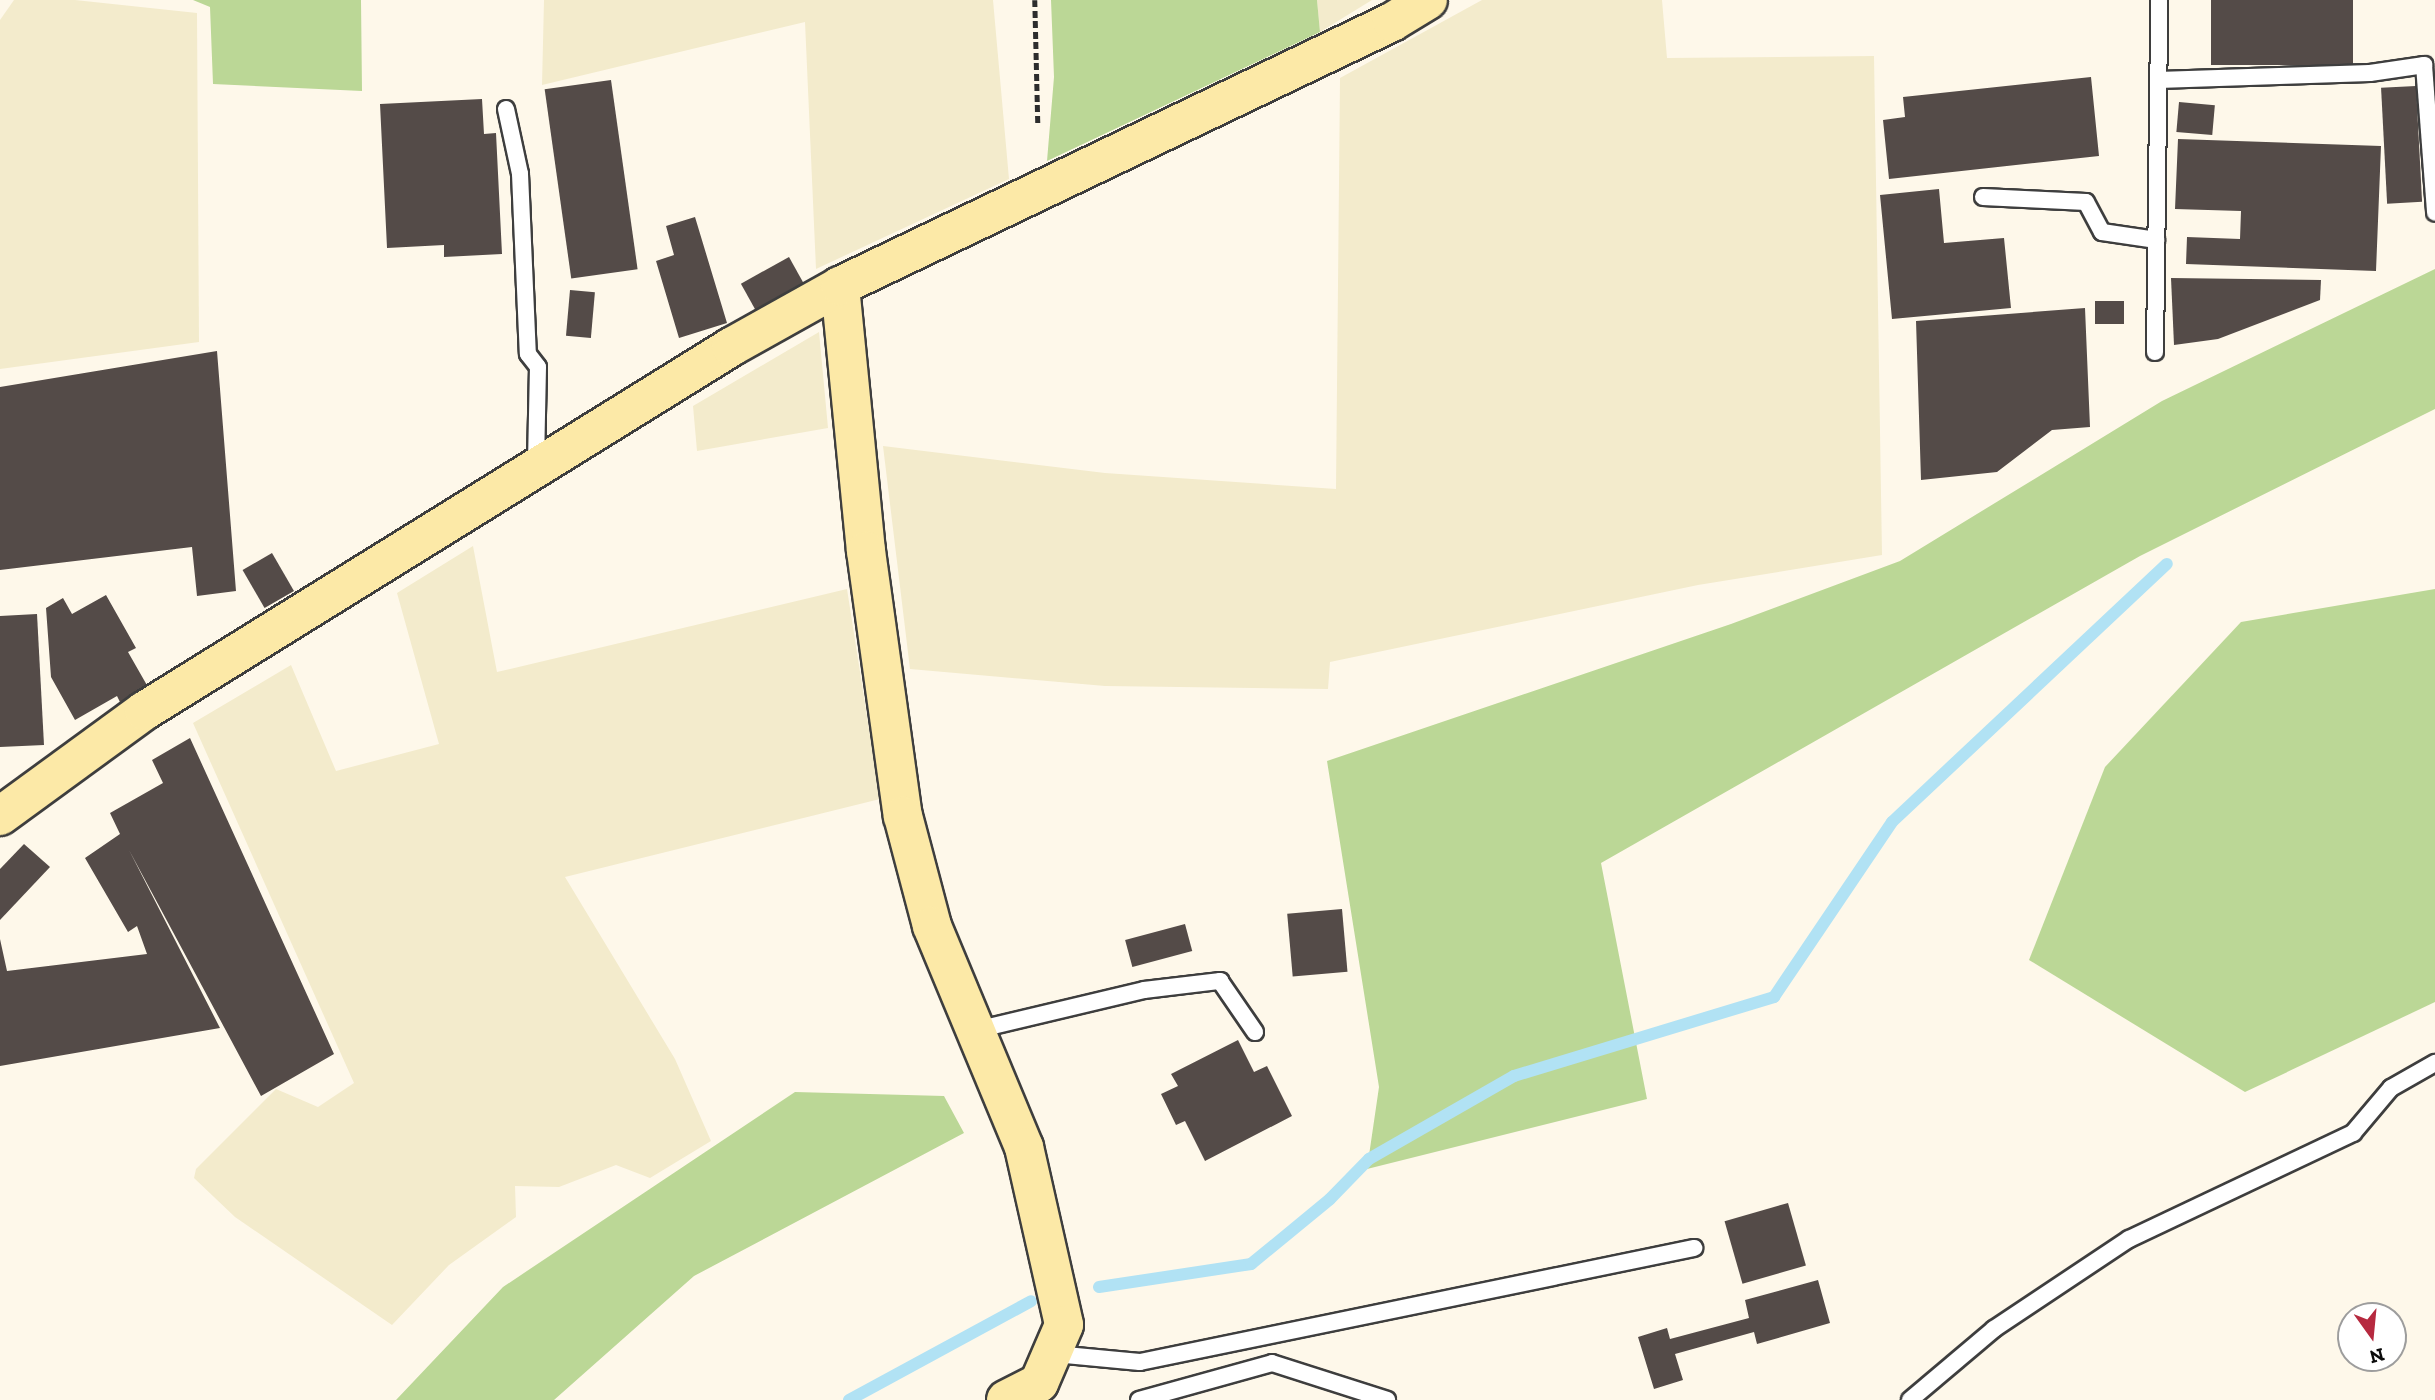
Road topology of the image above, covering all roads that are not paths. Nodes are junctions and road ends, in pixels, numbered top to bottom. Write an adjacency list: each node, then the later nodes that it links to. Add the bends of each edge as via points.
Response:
1 (1428, 0): 8 (street, via 1392,22)
2 (2158, 0): 3 (lane)
3 (2158, 80): 6 (lane, via 2370,73 2424,65); 7 (lane)
4 (506, 109): 10 (lane, via 520,174 528,354 538,367)
5 (1983, 197): 7 (lane, via 2086,202 2102,232)
6 (2435, 213)
7 (2156, 240): 9 (lane)
8 (840, 286): 10 (street); 12 (street, via 866,551 903,816 932,926)
9 (2155, 352)
10 (536, 468): 11 (street, via 144,711)
11 (0, 816)
12 (976, 1031): 13 (lane, via 1144,990 1220,981); 16 (street, via 1024,1147 1053,1262 1064,1325)
13 (1255, 1032)
14 (2435, 1063): 20 (lane, via 2391,1088 2353,1133 2129,1239 1994,1329)
15 (1694, 1248): 16 (lane, via 1140,1362)
16 (1055, 1354): 17 (street, via 1039,1383)
17 (1006, 1400)
18 (1139, 1400): 19 (lane, via 1272,1363)
19 (1387, 1400)
20 (1910, 1400)

